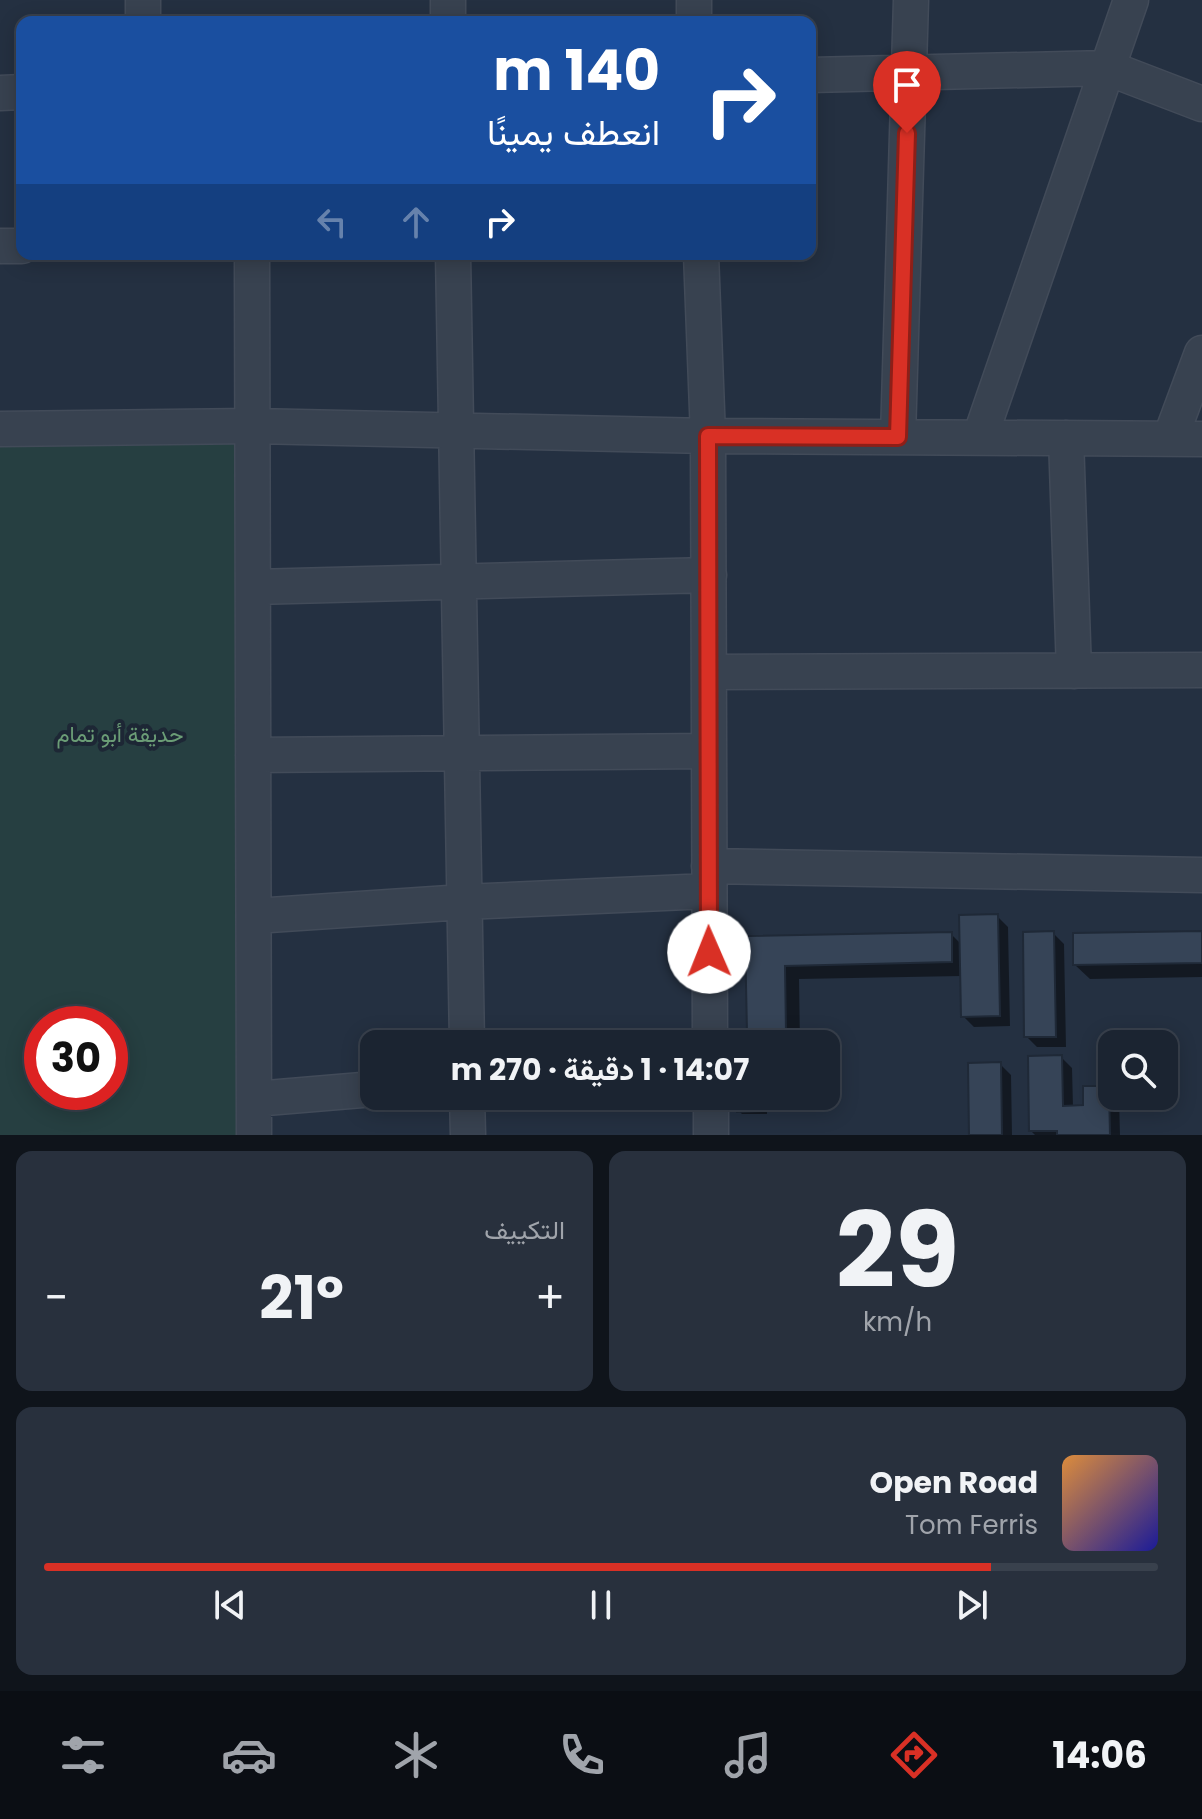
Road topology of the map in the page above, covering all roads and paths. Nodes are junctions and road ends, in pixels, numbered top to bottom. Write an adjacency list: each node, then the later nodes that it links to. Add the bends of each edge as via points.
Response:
1 (911, 0): 4 (street)
2 (1131, 0): 3 (street)
3 (1108, 68): 4 (street); 6 (street); 16 (street)
4 (909, 73): 5 (street); 15 (street)
5 (816, 75)
6 (1202, 104)
7 (252, 260): 11 (street)
8 (453, 260): 13 (street)
9 (701, 260): 14 (street)
10 (1202, 353): 18 (street)
11 (252, 426): 12 (street); 13 (street); 21 (street)
12 (0, 429)
13 (457, 431): 14 (street); 20 (street)
14 (708, 436): 15 (street); 19 (street)
15 (898, 437): 16 (street)
16 (980, 437): 17 (street)
17 (1066, 438): 18 (street); 23 (street)
18 (1186, 439)
19 (709, 575): 20 (street); 24 (street)
20 (459, 581): 21 (street); 26 (street)
21 (253, 587): 27 (street)
22 (1202, 670): 23 (street)
23 (1074, 671): 24 (street)
24 (709, 672): 25 (street)
25 (709, 751): 26 (street); 29 (street)
26 (462, 754): 27 (street); 30 (street)
27 (253, 755): 31 (street)
28 (1202, 875): 29 (street)
29 (709, 878): 30 (street); 33 (street)
30 (464, 902): 31 (street); 32 (street)
31 (254, 916): 35 (street)
32 (467, 1030)
33 (710, 1030)
34 (360, 1090): 35 (street)
35 (254, 1099): 38 (street)
36 (467, 1110): 39 (street)
37 (711, 1110): 40 (street)
38 (254, 1135)
39 (468, 1135)
40 (711, 1135)

